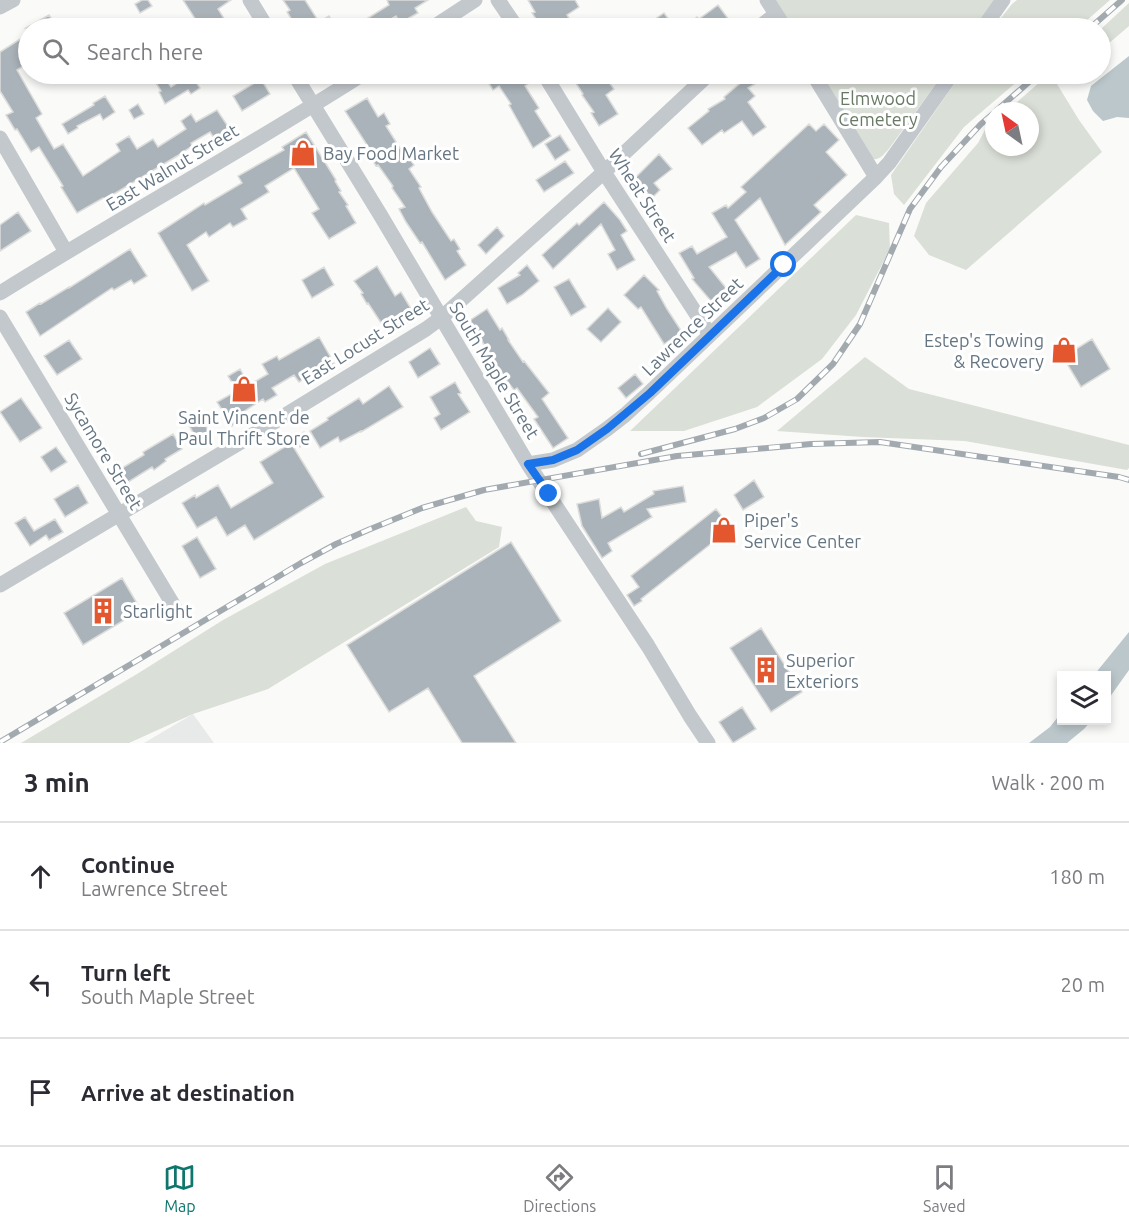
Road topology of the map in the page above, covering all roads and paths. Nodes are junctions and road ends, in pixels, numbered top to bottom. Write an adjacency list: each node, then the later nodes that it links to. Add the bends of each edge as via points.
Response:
1 (13, 0): 7 (street)
2 (250, 0): 9 (street)
3 (475, 0): 10 (street)
4 (498, 0): 11 (street)
5 (767, 0): 8 (street)
6 (1003, 0): 14 (street)
7 (0, 7)
8 (775, 15): 12 (street); 13 (street)
9 (261, 18)
10 (447, 18)
11 (510, 18)
12 (771, 18)
13 (777, 18)
14 (990, 18)
15 (300, 84): 21 (street, South Maple Street)
16 (347, 84): 21 (street, East Walnut Street)
17 (550, 84): 23 (street, Wheat Street)
18 (698, 84): 23 (street, East Locust Street)
19 (819, 84): 24 (street)
20 (945, 84): 24 (street, Lawrence Street)
21 (313, 106): 25 (street, East Walnut Street); 28 (street, South Maple Street)
22 (0, 138): 25 (street)
23 (604, 172): 28 (street, East Locust Street); 29 (street, Wheat Street)
24 (876, 177): 29 (street, Lawrence Street)
25 (66, 252): 26 (street, East Walnut Street)
26 (0, 293)
27 (0, 317): 31 (street, Sycamore Street)
28 (441, 318): 30 (street, South Maple Street); 31 (street, East Locust Street)
29 (710, 335): 30 (street, Lawrence Street, via 607,429 577,450 553,460)
30 (528, 464): 34 (street, South Maple Street)
31 (119, 514): 32 (street, East Locust Street); 33 (street, Sycamore Street)
32 (0, 585)
33 (174, 606)
34 (708, 743)

